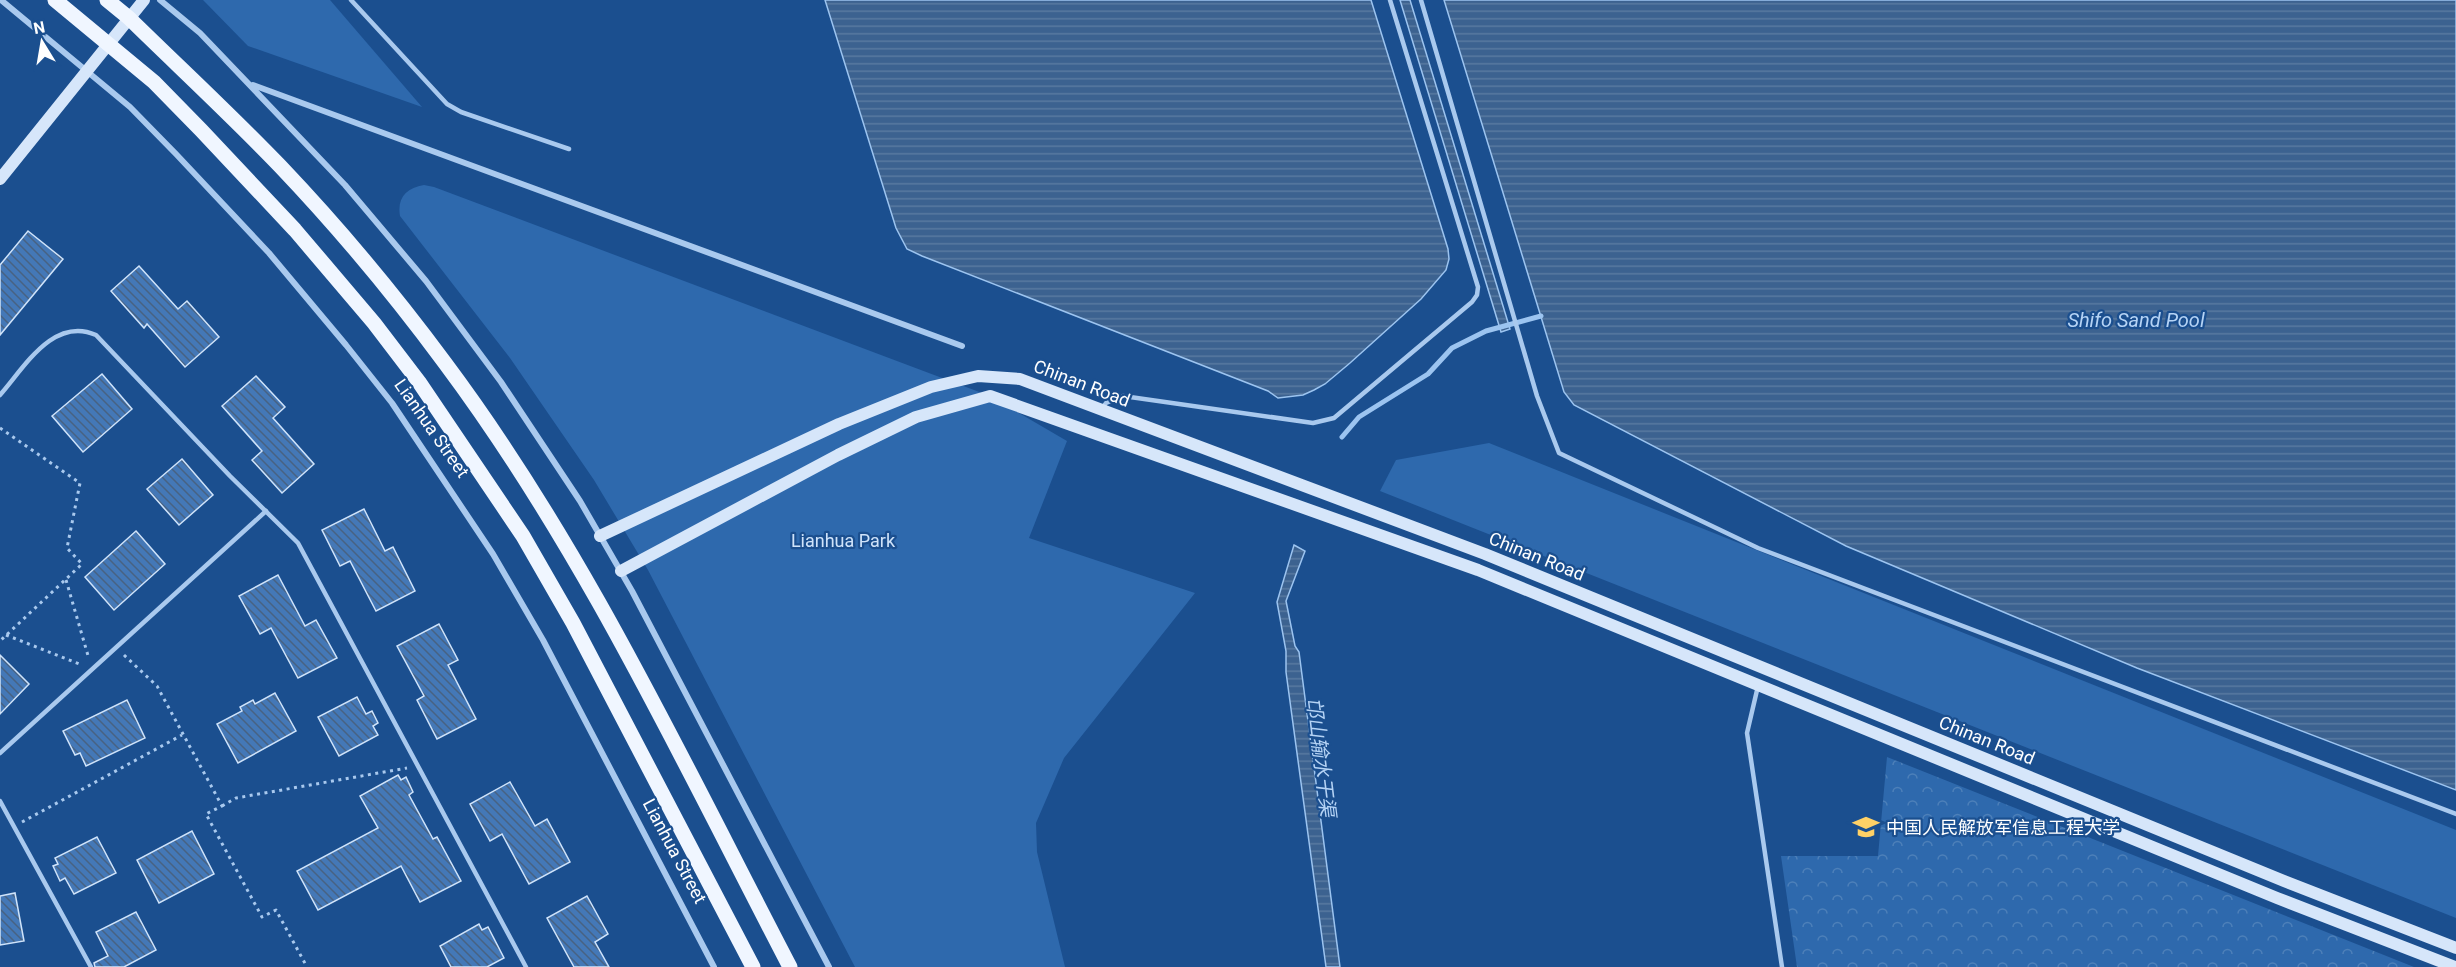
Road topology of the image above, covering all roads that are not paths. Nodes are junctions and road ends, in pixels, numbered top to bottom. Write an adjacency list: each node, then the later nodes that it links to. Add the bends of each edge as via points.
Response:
1 (1, 0): 11 (street, Lianhua Street)
2 (56, 0): 10 (main road, Lianhua Street)
3 (107, 0): 9 (main road)
4 (144, 0): 9 (street)
5 (160, 0): 12 (street, via 200,33)
6 (351, 0): 13 (lane, via 447,104)
7 (1390, 0): 17 (lane, via 1478,287 1477,295 1334,418 1323,422 1123,396 1106,403)
8 (1421, 0): 24 (lane, via 1538,396 1559,453 1758,548)
9 (129, 18): 10 (street); 30 (main road, via 319,208 399,303 473,402 551,519 602,608)
10 (108, 44): 11 (street); 29 (main road, Lianhua Street, via 154,82 295,230 374,323 446,420 523,536 573,623)
11 (87, 71): 14 (street); 28 (street, Lianhua Street, via 130,107 269,253 418,440 493,554 543,640)
12 (249, 84): 15 (street); 19 (street, via 345,185 446,308 501,382)
13 (568, 149)
14 (0, 179)
15 (962, 346)
16 (0, 395): 18 (lane, via 46,342 66,332 96,335)
17 (1101, 410): 19 (street, Chinan Road, via 1020,379 978,376 931,387 839,424); 25 (street, Chinan Road, via 1485,554)
18 (266, 511): 22 (lane); 27 (lane, via 298,543)
19 (600, 536): 20 (street)
20 (621, 571): 21 (street, Chinan Road, via 916,417 990,396 1478,570); 31 (street)
21 (1758, 685): 32 (lane, via 1747,733); 33 (street, Chinan Road)
22 (0, 753)
23 (0, 801): 26 (lane)
24 (2456, 814)
25 (2456, 948)
26 (91, 967)
27 (526, 967)
28 (714, 967)
29 (753, 967)
30 (790, 967)
31 (829, 967)
32 (1782, 967)
33 (2455, 967)

